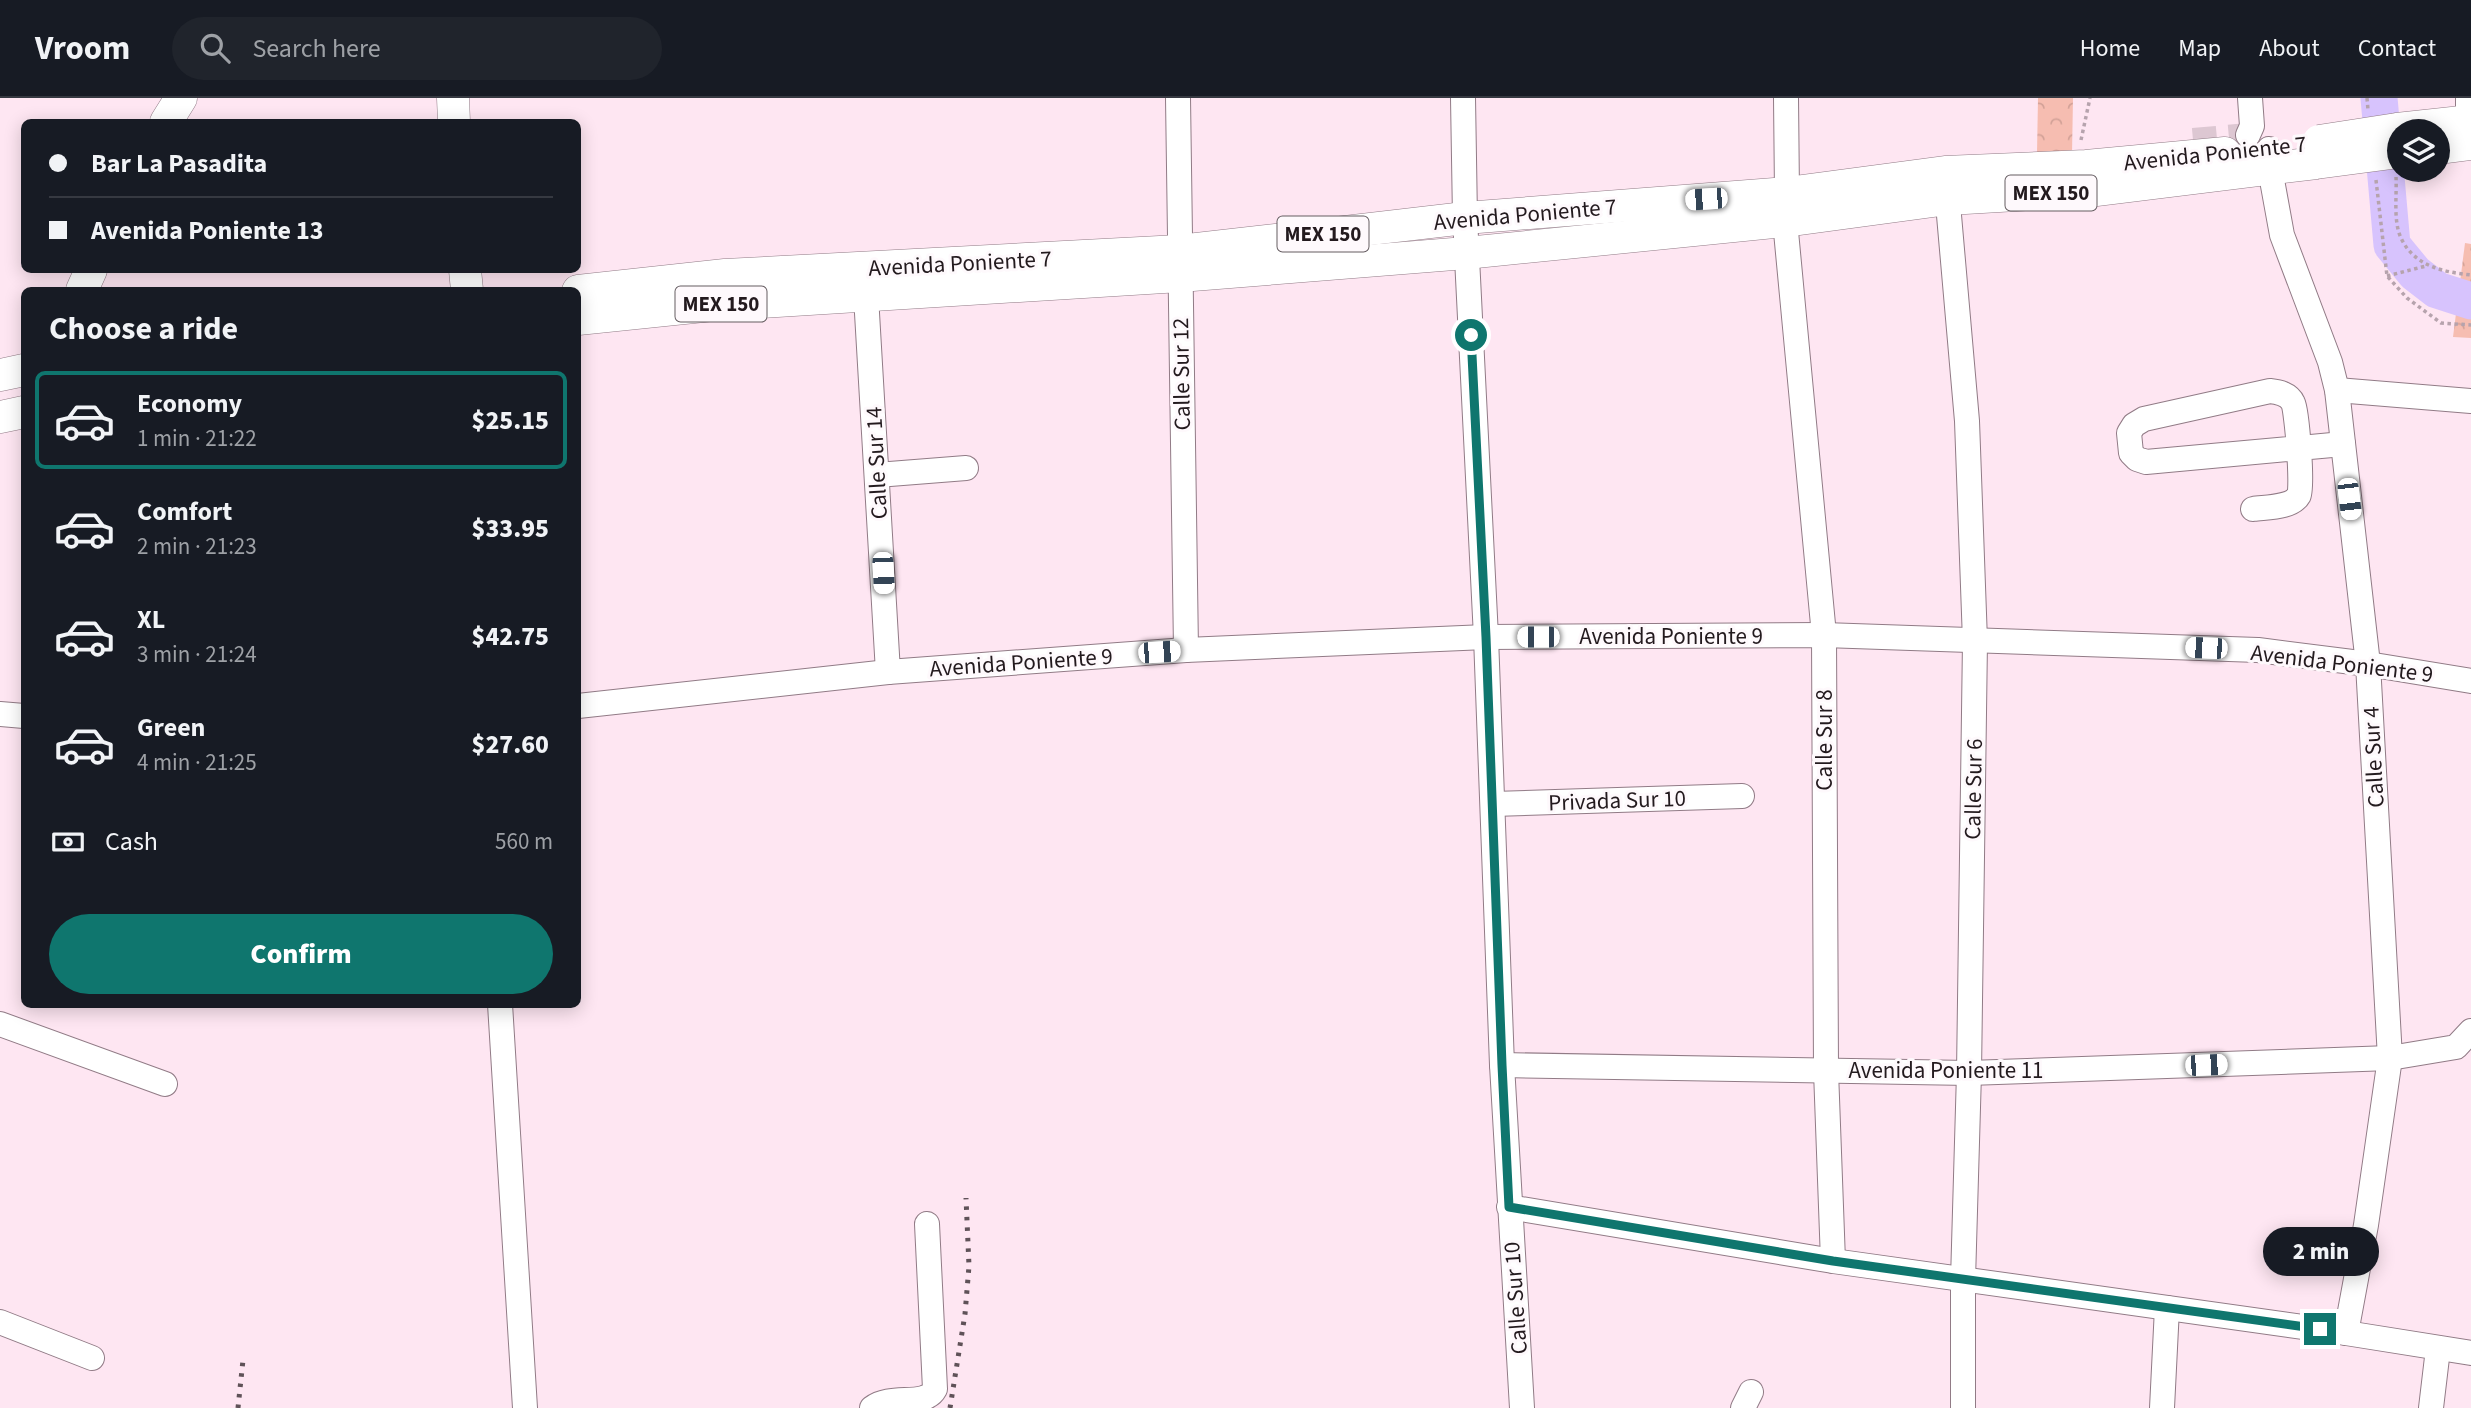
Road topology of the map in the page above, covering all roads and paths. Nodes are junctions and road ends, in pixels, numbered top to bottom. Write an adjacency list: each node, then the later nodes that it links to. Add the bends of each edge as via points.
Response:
1 (181, 98): 9 (main road)
2 (453, 98): 10 (main road)
3 (471, 98): 11 (main road)
4 (1178, 98): 25 (street, Calle Sur 12)
5 (1463, 98): 23 (street, Calle Sur 10)
6 (1786, 98): 22 (street, Calle Sur 8)
7 (2090, 98): 18 (path)
8 (2250, 98): 17 (street, Calle Sur 4, via 2252,126)
9 (168, 119)
10 (454, 119)
11 (473, 119)
12 (2470, 121): 13 (main road, Avenida Poniente 7 / MEX 150); 14 (main road, Avenida Poniente 7 / MEX 150)
13 (2450, 129)
14 (2450, 138)
15 (2150, 144): 18 (street, via 2094,152 2087,158)
16 (2387, 149): 17 (main road, Avenida Poniente 7 / MEX 150, bridge)
17 (2262, 151): 18 (main road, Avenida Poniente 7 / MEX 150); 21 (main road, Avenida Poniente 7 / MEX 150, via 2088,191); 35 (street, Calle Sur 4, via 2283,235)
18 (2083, 155): 21 (main road, Avenida Poniente 7 / MEX 150)
19 (2375, 174): 27 (path)
20 (2398, 182): 26 (path, via 2400,237)
21 (1946, 186): 22 (main road, Avenida Poniente 7 / MEX 150); 46 (street, Calle Sur 6, via 1967,421)
22 (1786, 207): 23 (main road, Avenida Poniente 7 / MEX 150); 24 (main road, Avenida Poniente 7 / MEX 150); 44 (street, Calle Sur 8)
23 (1465, 218): 24 (street, Calle Sur 10); 25 (main road, Avenida Poniente 7 / MEX 150)
24 (1466, 253): 25 (main road, Avenida Poniente 7 / MEX 150); 45 (street, Calle Sur 10)
25 (1179, 263): 29 (main road, Avenida Poniente 7 / MEX 150, via 725,275); 30 (main road, Avenida Poniente 7 / MEX 150); 47 (street, Calle Sur 12)
26 (2427, 265): 27 (path); 28 (path, via 2442,272)
27 (2389, 275): 32 (path, via 2407,298 2441,323)
28 (2471, 275)
29 (581, 291)
30 (866, 296): 31 (main road, Avenida Poniente 7 / MEX 150); 42 (street, Calle Sur 14)
31 (581, 319)
32 (2471, 325)
33 (21, 371): 34 (main road)
34 (0, 375)
35 (2337, 390): 36 (street); 39 (street, Calle Sur 4)
36 (2471, 401)
37 (21, 413): 38 (main road)
38 (0, 417)
39 (2343, 444): 40 (street); 48 (street, Calle Sur 4)
40 (2299, 448): 40 (street, via 2146,462 2132,453 2129,433 2144,419 2270,391 2284,393 2293,403); 43 (street, via 2299,496 2291,503)
41 (966, 468): 42 (street)
42 (877, 475): 49 (street, Calle Sur 14)
43 (2253, 509)
44 (1824, 635): 45 (street, Avenida Poniente 9); 46 (street, Avenida Poniente 9); 61 (street, Calle Sur 8)
45 (1486, 637): 47 (street, Avenida Poniente 9); 55 (street, Calle Sur 10)
46 (1975, 641): 48 (street, Avenida Poniente 9, via 2258,650); 62 (street, Calle Sur 6)
47 (1186, 650): 49 (street, Avenida Poniente 9)
48 (2368, 664): 50 (street, Avenida Poniente 9); 59 (street, Calle Sur 4)
49 (888, 672): 51 (street, Avenida Poniente 9)
50 (2471, 681)
51 (581, 706)
52 (0, 714): 53 (street)
53 (21, 716)
54 (1742, 796): 55 (street, Privada Sur 10)
55 (1493, 803): 60 (street, Calle Sur 10)
56 (500, 1008): 74 (street)
57 (0, 1024): 63 (street)
58 (2463, 1039): 59 (street, Avenida Poniente 11)
59 (2390, 1058): 62 (street, Avenida Poniente 11); 70 (street, Calle Sur 4)
60 (1502, 1065): 61 (street, Avenida Poniente 11); 64 (street, Calle Sur 10)
61 (1826, 1070): 62 (street, Avenida Poniente 11); 66 (street, Calle Sur 8)
62 (1969, 1073): 67 (street, Calle Sur 6)
63 (165, 1084)
64 (1509, 1207): 66 (street); 76 (street, Calle Sur 10)
65 (927, 1224): 75 (street, via 935,1389 924,1403 890,1401)
66 (1833, 1261): 67 (street)
67 (1963, 1280): 68 (street); 77 (street, Calle Sur 6)
68 (2166, 1308): 70 (street); 78 (street)
69 (0, 1322): 73 (street)
70 (2346, 1332): 71 (street)
71 (2438, 1349): 72 (street); 79 (street)
72 (2471, 1353)
73 (92, 1358)
74 (525, 1408)
75 (872, 1408)
76 (1522, 1408)
77 (1963, 1408)
78 (2162, 1408)
79 (2431, 1408)

